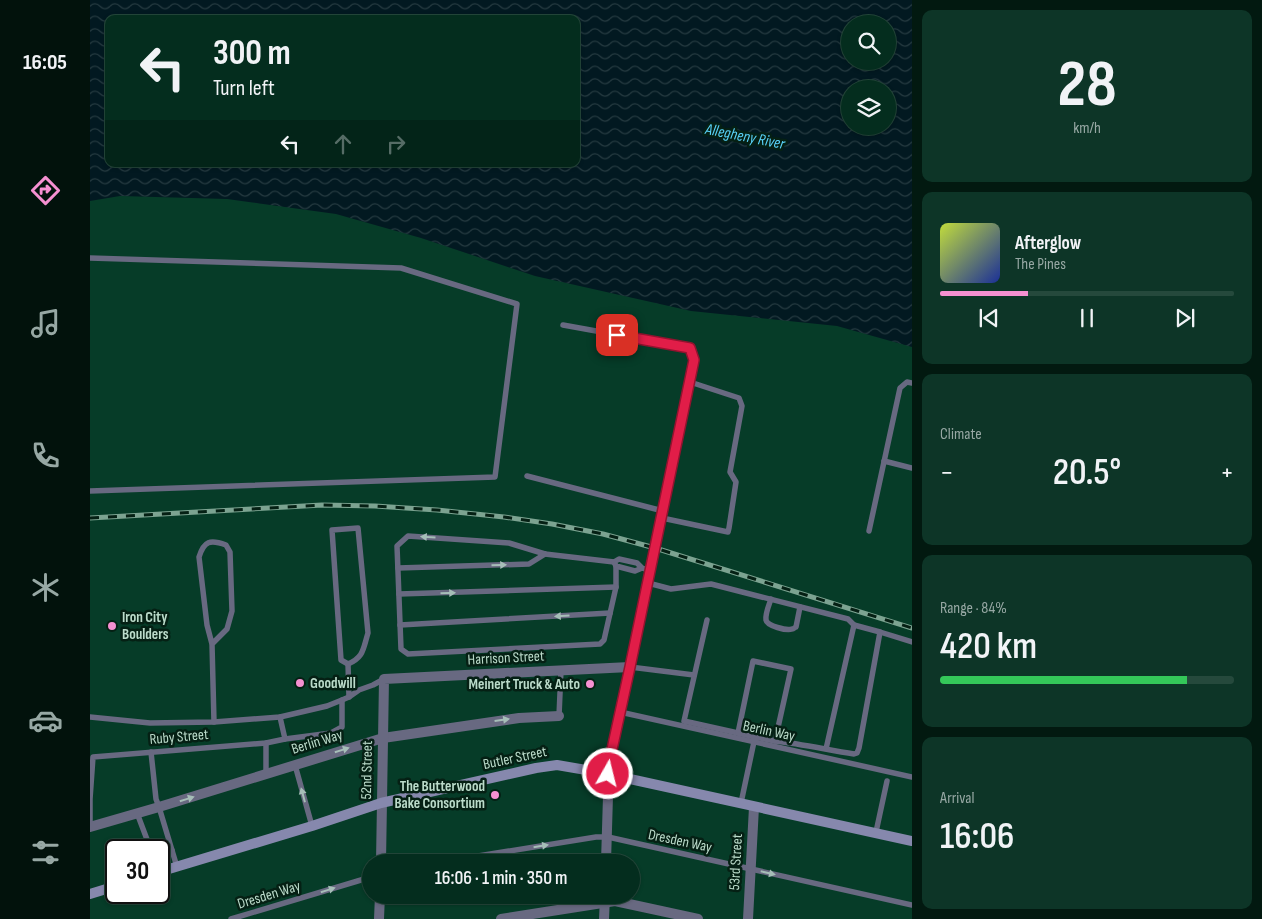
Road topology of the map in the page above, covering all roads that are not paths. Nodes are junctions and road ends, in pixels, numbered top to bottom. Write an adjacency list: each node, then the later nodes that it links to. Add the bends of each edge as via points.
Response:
1 (90, 258): 9 (lane, via 401,268 517,304 495,477)
2 (563, 325): 3 (lane, via 690,348)
3 (694, 360): 4 (street)
4 (690, 382): 10 (street); 10 (lane, via 739,398 742,406 730,472 736,482 728,532 674,521)
5 (912, 383): 6 (lane, via 907,382 900,388)
6 (884, 461): 7 (lane); 11 (lane)
7 (912, 468)
8 (527, 476): 10 (lane)
9 (90, 491)
10 (662, 514): 15 (street)
11 (869, 531)
12 (545, 554): 13 (lane); 14 (lane, one-way to 12, via 529,564); 14 (lane, one-way to 14, via 509,543 408,536 397,546)
13 (615, 564): 15 (lane, via 618,559 637,563); 17 (lane)
14 (398, 568): 18 (lane)
15 (646, 570): 16 (street)
16 (648, 584): 19 (lane, via 671,589 712,584); 29 (street)
17 (616, 587): 18 (lane, one-way to 17); 21 (lane)
18 (399, 594): 23 (lane)
19 (771, 599): 20 (lane); 20 (lane, via 766,619 769,625 793,629)
20 (800, 607): 24 (lane, via 848,619)
21 (610, 613): 23 (lane, one-way to 23); 23 (lane, via 604,640 600,644 408,654 401,649)
22 (707, 620): 31 (lane)
23 (400, 625)
24 (854, 626): 25 (lane); 46 (lane)
25 (880, 632): 26 (lane); 46 (lane, via 857,753)
26 (912, 642)
27 (212, 644): 27 (lane, via 199,557 202,547 218,541 226,544 230,552 232,612 227,629); 39 (lane)
28 (348, 664): 28 (lane, via 341,660 332,530 358,528 368,633 358,660); 33 (lane)
29 (630, 667): 30 (street, Harrison Street); 31 (lane); 35 (street)
30 (561, 670): 32 (street, Harrison Street); 36 (lane)
31 (694, 675): 40 (lane, via 684,721)
32 (384, 679): 33 (lane); 41 (street, 52nd Street)
33 (349, 697): 34 (lane)
34 (342, 700): 38 (lane); 42 (lane, Ruby Street, via 342,727 331,733)
35 (620, 712): 43 (lane, Berlin Way); 50 (street)
36 (559, 716): 41 (street, Berlin Way, one-way to 36, via 519,718)
37 (90, 717): 39 (lane, via 150,723)
38 (280, 717): 39 (lane); 42 (lane)
39 (214, 722)
40 (738, 733): 43 (lane); 44 (lane, via 753,661 791,669)
41 (383, 738): 48 (street, Berlin Way, one-way to 41); 53 (street, 52nd Street)
42 (284, 739): 45 (lane, Ruby Street)
43 (754, 740): 44 (lane); 51 (lane, Berlin Way); 54 (lane)
44 (775, 741): 46 (lane)
45 (266, 743): 47 (lane, Ruby Street); 49 (lane)
46 (826, 749)
47 (151, 752): 56 (lane); 59 (lane, Ruby Street, via 94,757)
48 (295, 765): 49 (street, Berlin Way); 58 (lane, one-way to 48)
49 (266, 774): 56 (street, Berlin Way, one-way to 49)
50 (608, 774): 53 (main road, Butler Street, via 558,765); 54 (main road, Butler Street); 61 (street)
51 (912, 777)
52 (887, 781): 60 (lane)
53 (382, 803): 58 (main road, Butler Street); 65 (street, 52nd Street)
54 (741, 803): 55 (main road, Butler Street)
55 (754, 806): 60 (main road, Butler Street); 70 (street, 53rd Street)
56 (159, 807): 57 (street, Berlin Way); 64 (lane)
57 (137, 813): 59 (street, Berlin Way); 62 (lane)
58 (312, 826): 68 (main road, Butler Street)
59 (90, 827)
60 (876, 832): 63 (main road, Butler Street)
61 (608, 837): 66 (lane, Dresden Way, one-way to 61); 67 (street); 70 (lane, Dresden Way)
62 (147, 839)
63 (912, 841)
64 (172, 850): 68 (lane)
65 (381, 854)
66 (491, 854)
67 (607, 854)
68 (177, 867): 69 (main road, Butler Street)
69 (170, 869)
70 (751, 869): 78 (lane, Dresden Way, one-way to 78); 84 (street, 53rd Street)
71 (362, 880): 79 (lane, Dresden Way, one-way to 71)
72 (105, 889): 73 (main road)
73 (90, 894)
74 (380, 904): 80 (street)
75 (575, 904): 81 (street)
76 (604, 904): 82 (street)
77 (629, 904): 83 (street)
78 (912, 905)
79 (231, 919)
80 (379, 919)
81 (501, 919)
82 (604, 919)
83 (698, 919)
84 (748, 919)

